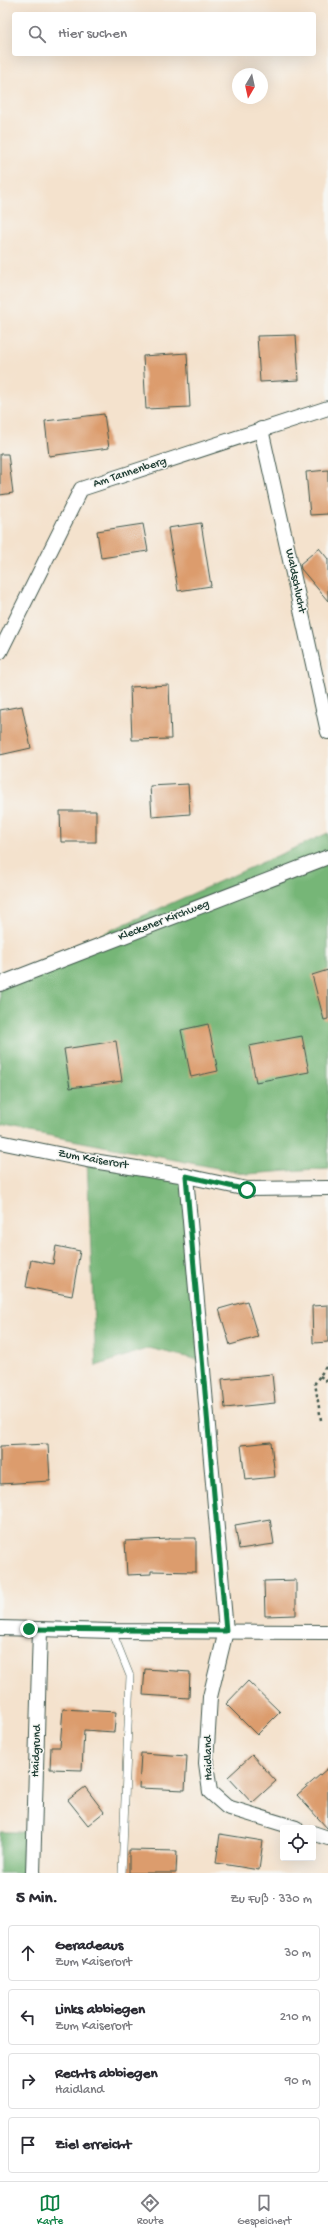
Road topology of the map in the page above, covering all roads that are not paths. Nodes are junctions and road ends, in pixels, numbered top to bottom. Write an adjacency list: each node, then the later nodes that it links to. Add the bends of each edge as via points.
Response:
1 (328, 408): 2 (street, Am Tannenberg)
2 (261, 429): 3 (street, Am Tannenberg, via 81,489); 4 (street, Waldschlucht)
3 (0, 652)
4 (328, 732)
5 (328, 857): 6 (street, Kleckener Kirchweg)
6 (0, 984)
7 (0, 1142): 8 (street, Zum Kaiserort, via 87,1160)
8 (186, 1176): 9 (street, Zum Kaiserort, via 247,1190); 13 (street)
9 (328, 1188)
10 (0, 1628): 11 (street)
11 (40, 1630): 12 (street); 18 (street, Haidgrund)
12 (112, 1631): 13 (street); 19 (lane, via 130,1676)
13 (226, 1631): 14 (street); 15 (street, Haidland, via 210,1697 206,1763 210,1792 227,1807)
14 (328, 1632)
15 (286, 1825)
16 (316, 1834): 17 (street)
17 (328, 1838)
18 (33, 1873)
19 (122, 1873)

